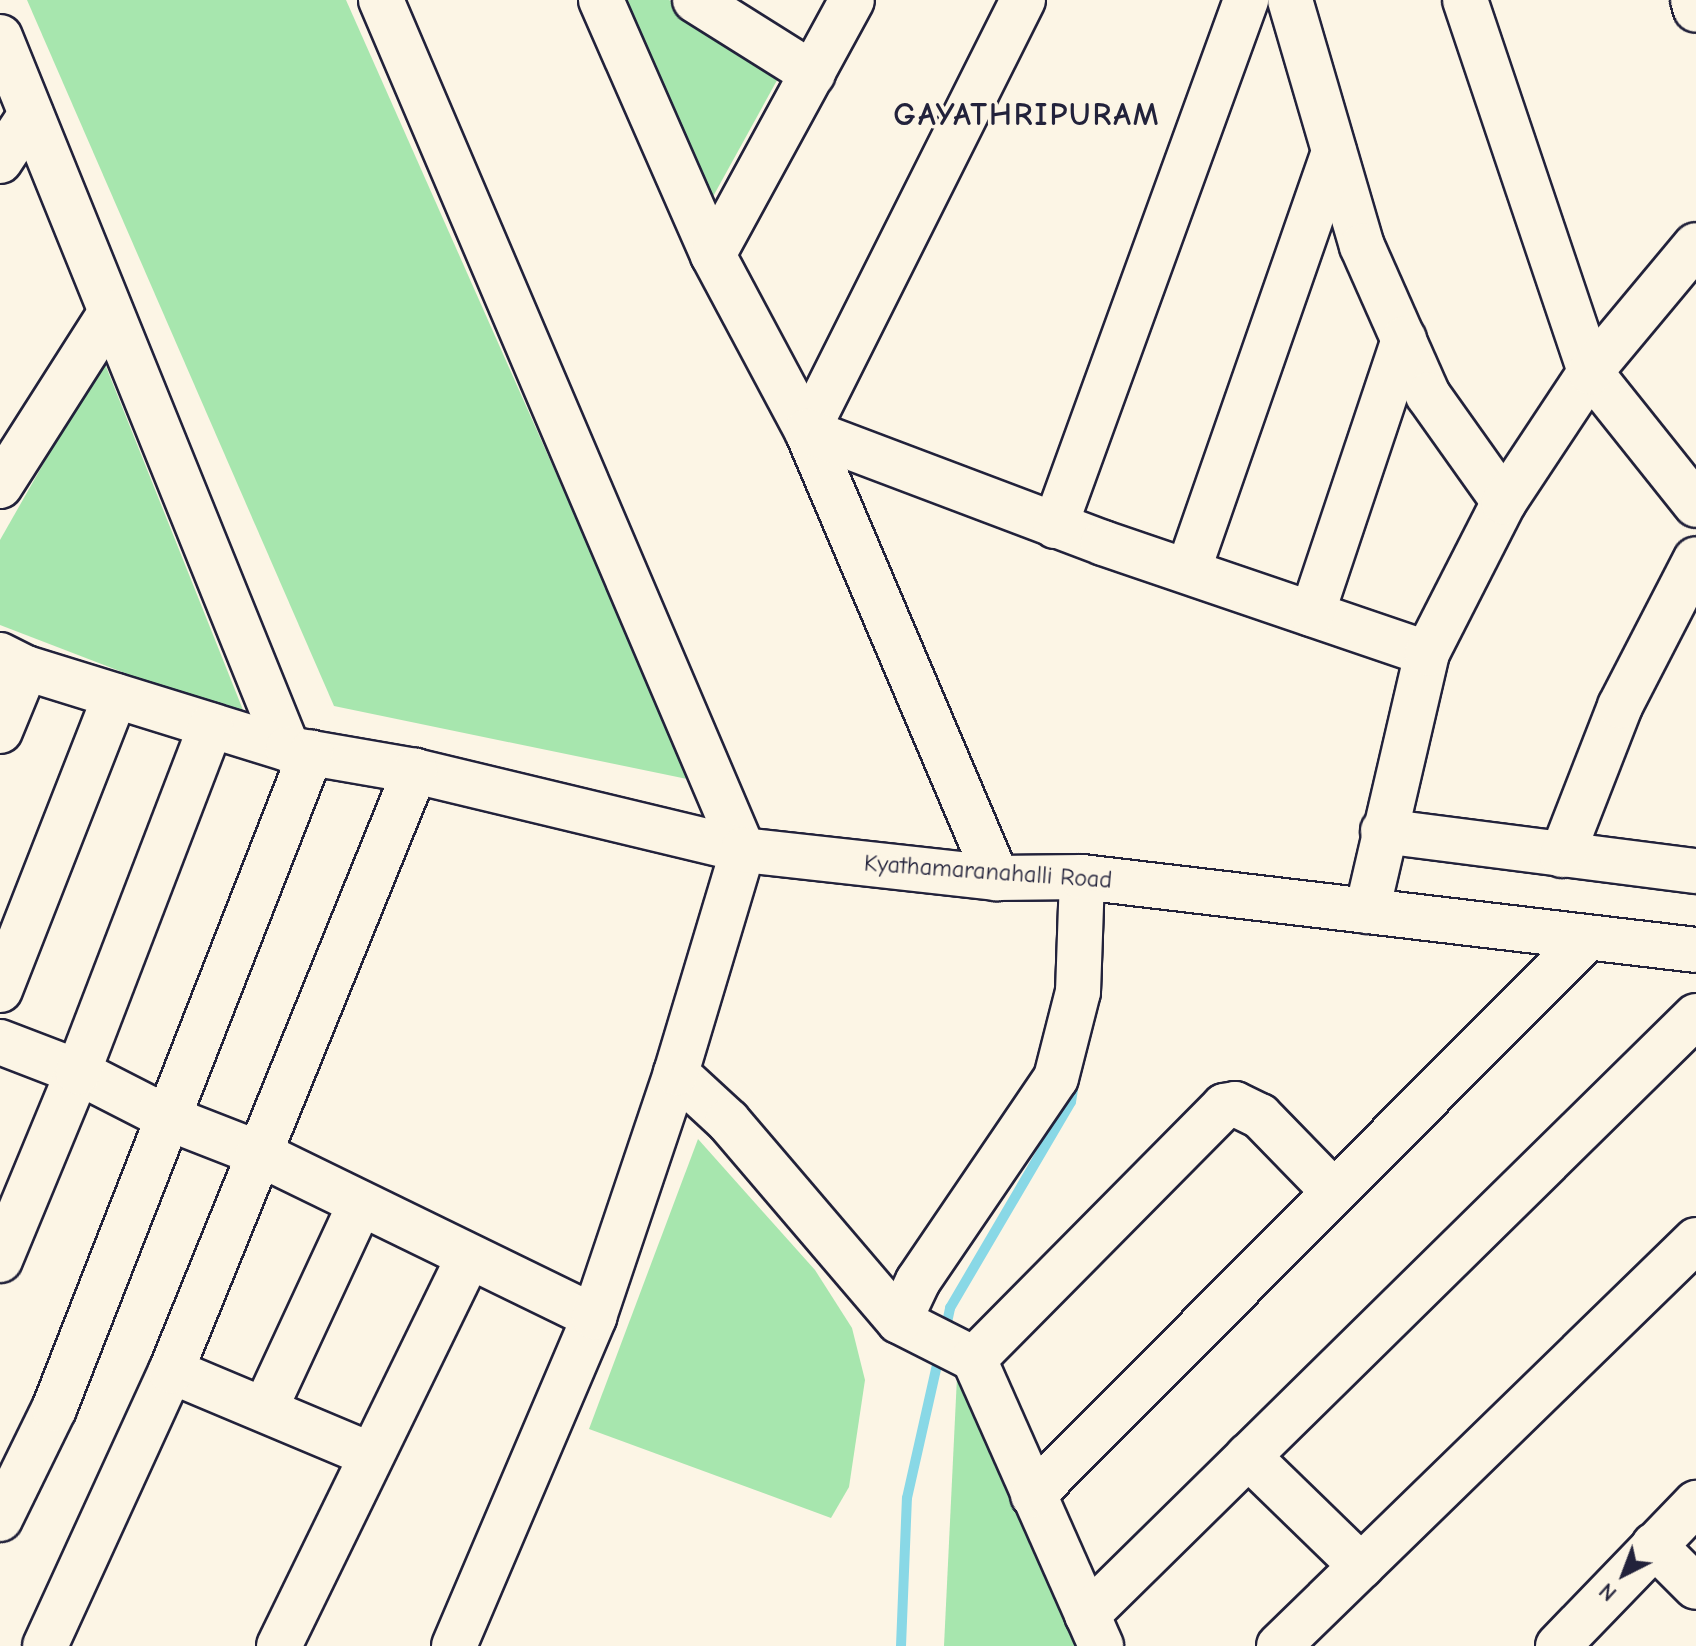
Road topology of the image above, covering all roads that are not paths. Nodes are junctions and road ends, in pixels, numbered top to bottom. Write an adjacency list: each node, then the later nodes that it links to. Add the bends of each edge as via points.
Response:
1 (601, 0): 17 (street)
2 (696, 0): 12 (street)
3 (852, 0): 12 (street)
4 (1023, 0): 21 (street)
5 (1246, 0): 25 (street)
6 (1290, 0): 14 (street)
7 (1465, 0): 20 (street)
8 (1693, 0): 10 (street)
9 (391, 3): 37 (street)
10 (1696, 10)
11 (0, 37): 13 (street)
12 (813, 74): 17 (street)
13 (31, 114): 15 (street); 18 (street)
14 (1334, 152): 19 (street, via 1362,246); 27 (street)
15 (0, 161)
16 (1696, 245): 20 (street)
17 (713, 255): 21 (street)
18 (111, 312): 22 (street); 34 (street)
19 (1404, 339): 23 (street, via 1428,395); 28 (street)
20 (1590, 372): 23 (street); 24 (street)
21 (807, 431): 25 (street); 41 (street)
22 (6, 462)
23 (1504, 502): 29 (street)
24 (1696, 505)
25 (1055, 526): 27 (street)
26 (1696, 559): 38 (street, via 1620,706)
27 (1188, 571): 28 (street)
28 (1312, 614): 29 (street)
29 (1427, 653): 36 (street)
30 (13, 662): 31 (street, Kyathamaranahalli Road); 33 (street)
31 (115, 696): 32 (street, Kyathamaranahalli Road); 45 (street)
32 (211, 726): 34 (street, Kyathamaranahalli Road); 48 (street)
33 (0, 731)
34 (299, 751): 35 (street, Kyathamaranahalli Road); 50 (street)
35 (415, 771): 37 (street, Kyathamaranahalli Road); 51 (street)
36 (1383, 831): 38 (street); 42 (street)
37 (743, 850): 41 (street, Kyathamaranahalli Road); 49 (street)
38 (1562, 855): 39 (street)
39 (1696, 871)
40 (1082, 877): 41 (street, Kyathamaranahalli Road); 42 (street, Kyathamaranahalli Road); 58 (street, via 1078,992 1056,1078 918,1281)
41 (997, 878)
42 (1367, 911): 43 (street, Kyathamaranahalli Road)
43 (1587, 938): 44 (street, Kyathamaranahalli Road); 52 (street)
44 (1696, 950)
45 (0, 990)
46 (1696, 1016): 62 (street)
47 (0, 1042): 48 (street)
48 (78, 1072): 50 (street); 56 (street)
49 (676, 1073): 57 (street); 58 (street)
50 (168, 1118): 51 (street); 65 (street, via 54,1409)
51 (258, 1153): 53 (street); 59 (street)
52 (1334, 1192): 58 (street, via 1260,1116 1235,1104 1224,1106); 63 (street)
53 (360, 1204): 55 (street); 60 (street)
54 (1696, 1241): 67 (street)
55 (468, 1258): 57 (street); 61 (street)
56 (0, 1260)
57 (594, 1317): 73 (street)
58 (940, 1342): 63 (street)
59 (171, 1371): 60 (street); 71 (street)
60 (265, 1409): 61 (street)
61 (371, 1455): 72 (street)
62 (1248, 1456): 67 (street); 69 (street)
63 (1033, 1495): 69 (street)
64 (1696, 1503): 66 (street)
65 (0, 1519)
66 (1654, 1545): 68 (street); 70 (street)
67 (1361, 1566): 74 (street)
68 (1696, 1587)
69 (1094, 1630)
70 (1569, 1642)
71 (45, 1646)
72 (279, 1646)
73 (454, 1646)
74 (1279, 1646)

